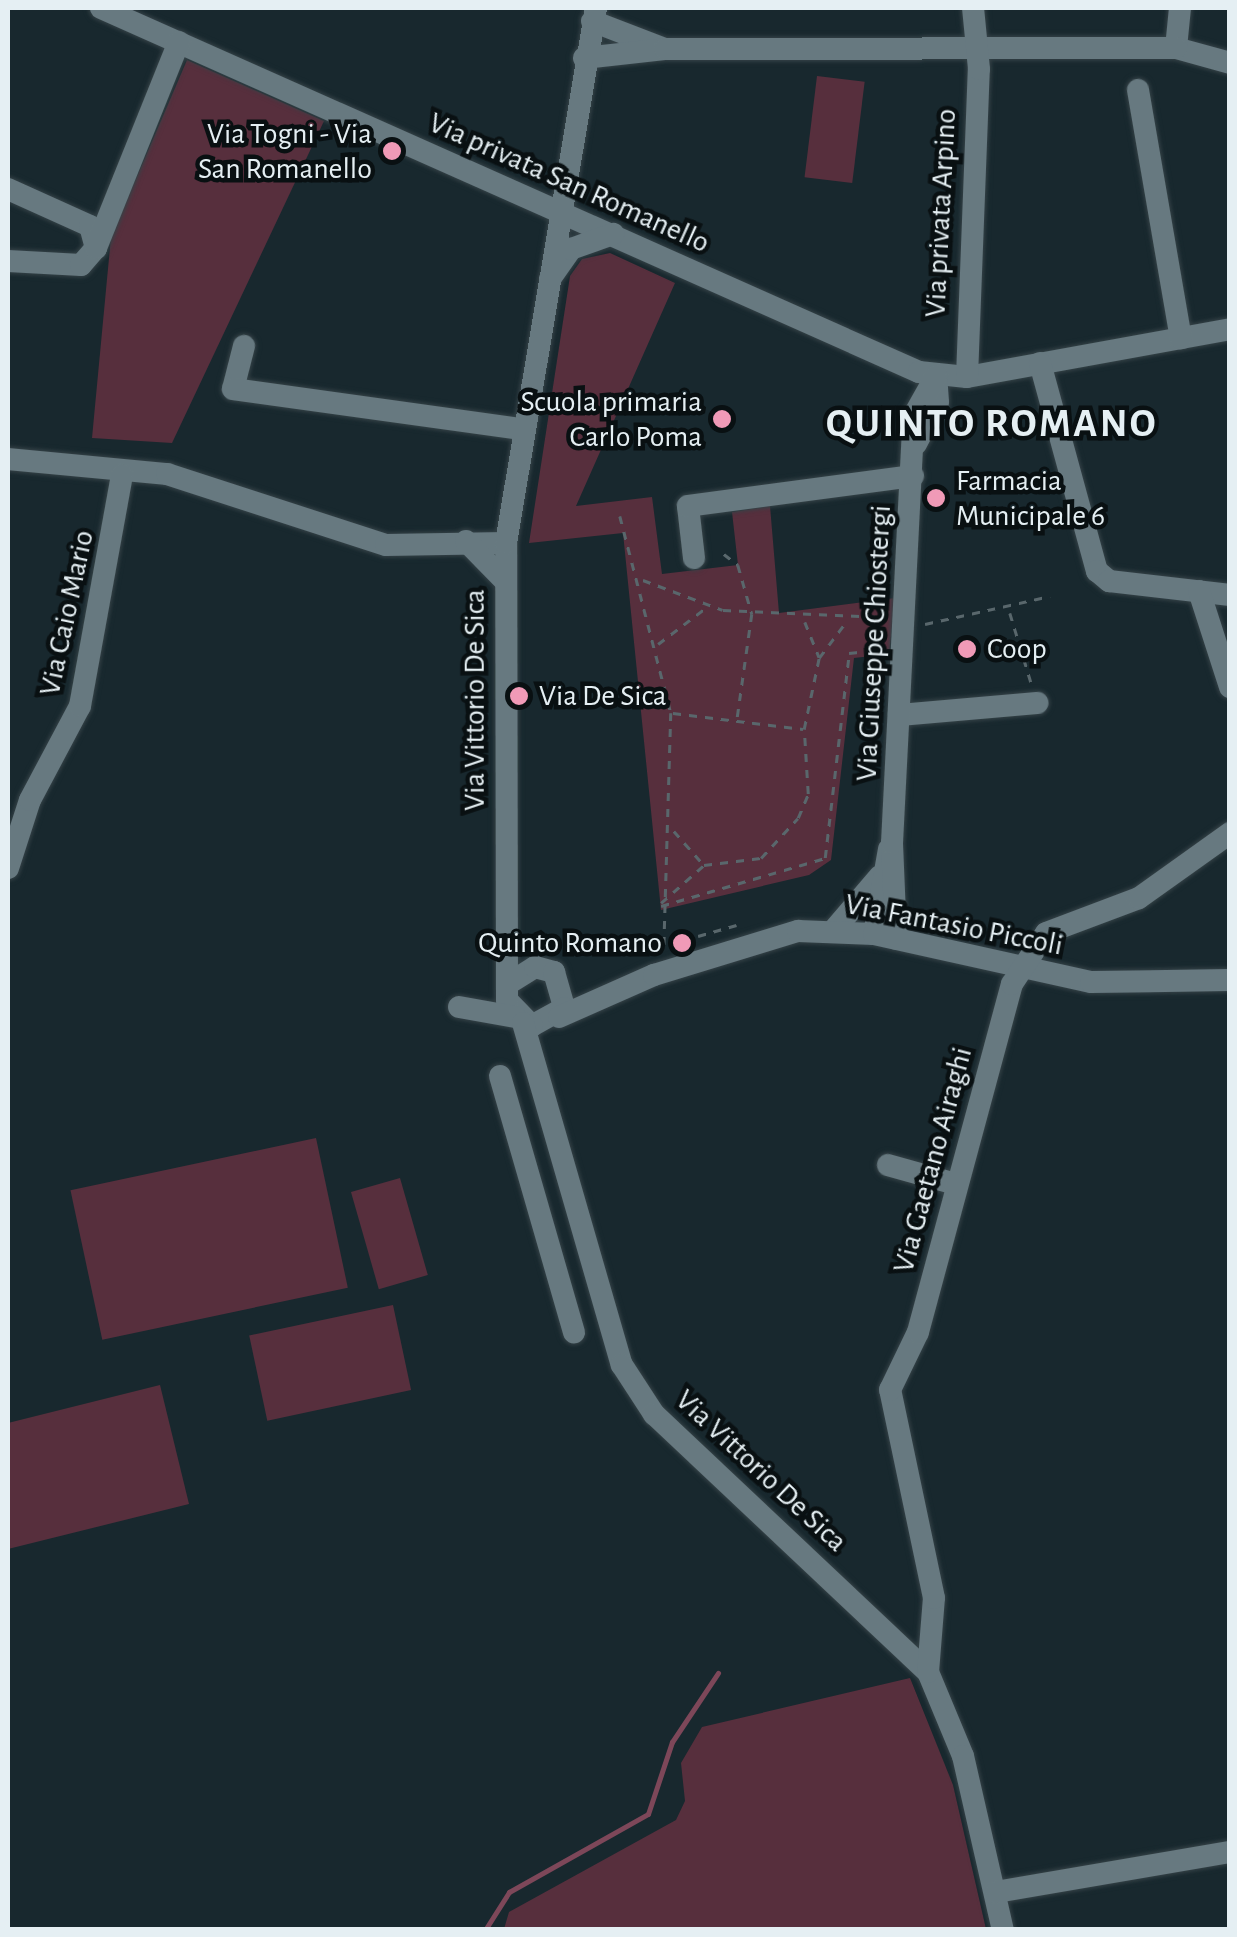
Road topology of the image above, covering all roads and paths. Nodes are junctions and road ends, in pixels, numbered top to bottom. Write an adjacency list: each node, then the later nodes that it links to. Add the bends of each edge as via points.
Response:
1 (101, 8): 5 (street, Via privata San Romanello)
2 (973, 8): 8 (street, Via privata Arpino)
3 (1180, 8): 6 (street)
4 (594, 14): 7 (street); 9 (street, Via Vittorio De Sica)
5 (179, 42): 13 (street, Via privata San Romanello); 15 (street)
6 (1176, 48): 8 (street); 10 (street)
7 (665, 49): 8 (street); 9 (street)
8 (978, 52): 23 (street, Via privata Arpino)
9 (584, 58): 13 (street, Via Vittorio De Sica)
10 (1230, 63)
11 (1138, 90): 19 (street)
12 (8, 189): 15 (street, via 90,226)
13 (558, 213): 14 (street, Via privata San Romanello); 17 (street, Via Vittorio De Sica)
14 (613, 234): 17 (street, via 571,249); 22 (street, Via privata San Romanello)
15 (96, 248): 16 (street, via 81,265)
16 (8, 260)
17 (546, 284): 24 (street, Via Vittorio De Sica)
18 (1230, 329): 19 (street)
19 (1181, 338): 21 (street)
20 (244, 346): 24 (street, via 233,389)
21 (1040, 363): 23 (street); 36 (street, via 1097,571 1110,581)
22 (936, 376): 23 (street); 27 (street, Via Giuseppe Chiostergi, via 938,402 914,447)
23 (967, 377)
24 (524, 428): 28 (street, Via Vittorio De Sica)
25 (8, 458): 26 (street)
26 (122, 475): 30 (street, via 168,474 354,539); 59 (street, Via Caio Mario, via 80,706 30,800)
27 (913, 476): 33 (street, via 688,506); 52 (street, Via Giuseppe Chiostergi)
28 (512, 502): 30 (street); 31 (street, Via Vittorio De Sica)
29 (620, 516): 34 (path)
30 (466, 541): 31 (street); 35 (street)
31 (506, 544): 35 (street, Via Vittorio De Sica)
32 (724, 554): 41 (path, via 738,565)
33 (694, 558)
34 (642, 580): 39 (path); 46 (path)
35 (505, 582): 62 (street, Via Vittorio De Sica)
36 (1199, 591): 37 (street); 49 (street)
37 (1230, 594)
38 (1050, 596): 40 (path)
39 (708, 606): 41 (path); 46 (path)
40 (1010, 612): 45 (path); 50 (path)
41 (752, 614): 43 (path); 53 (path)
42 (895, 616): 44 (path)
43 (804, 620): 44 (path); 48 (path)
44 (846, 622): 48 (path)
45 (918, 625)
46 (658, 644): 51 (path)
47 (891, 649): 61 (path, via 849,653 829,850 818,866 736,880)
48 (819, 658): 54 (path)
49 (1230, 688)
50 (1037, 703): 52 (street)
51 (671, 713): 53 (path); 55 (path)
52 (900, 715): 57 (street, Via Giuseppe Chiostergi)
53 (738, 721): 54 (path)
54 (804, 729): 58 (path, via 808,794 798,818 760,858)
55 (673, 830): 58 (path); 61 (path)
56 (1230, 834): 69 (street, Via Gaetano Airaghi, via 1139,898 1046,933)
57 (892, 843): 60 (street, Via Giuseppe Chiostergi); 66 (street, Via Giuseppe Chiostergi)
58 (704, 865): 61 (path)
59 (8, 868)
60 (880, 876): 64 (street, Via Giuseppe Chiostergi); 66 (street, Via Giuseppe Chiostergi)
61 (660, 905): 67 (path)
62 (506, 916): 68 (street, Via Vittorio De Sica); 72 (street, Via Vittorio De Sica)
63 (736, 925): 65 (path)
64 (834, 931): 66 (street, Via Fantasio Piccoli); 73 (street, Via Fantasio Piccoli, via 776,934)
65 (698, 936)
66 (885, 936): 69 (street, Via Fantasio Piccoli)
67 (664, 949)
68 (535, 967): 70 (street); 72 (street)
69 (1020, 968): 71 (street, Via Fantasio Piccoli, via 1090,982); 81 (street, Via Gaetano Airaghi)
70 (561, 979): 73 (street); 75 (street, Via Vittorio De Sica)
71 (1230, 980)
72 (509, 986): 74 (street, Via Vittorio De Sica); 74 (street, via 465,1006)
73 (616, 990): 75 (street, Via Fantasio Piccoli)
74 (519, 1020): 75 (street); 76 (street, Via Vittorio De Sica)
75 (555, 1020): 76 (street, Via Vittorio De Sica)
76 (540, 1064): 78 (street, Via Vittorio De Sica)
77 (500, 1076): 79 (street)
78 (548, 1106): 79 (street); 82 (street, Via Vittorio De Sica)
79 (512, 1116): 83 (street)
80 (888, 1165): 81 (street)
81 (956, 1184): 85 (street, Via Gaetano Airaghi, via 918,1332 890,1390)
82 (596, 1285): 83 (street); 86 (street, Via Vittorio De Sica, via 622,1365 654,1414)
83 (563, 1294): 84 (street)
84 (574, 1332)
85 (934, 1614): 86 (street); 87 (street, Via Gaetano Airaghi)
86 (905, 1645): 87 (street, Via Vittorio De Sica)
87 (928, 1672): 89 (street, Via Gaetano Airaghi, via 963,1756)
88 (1230, 1852): 89 (street)
89 (996, 1892): 90 (street, Via Gaetano Airaghi)
90 (1004, 1930)

